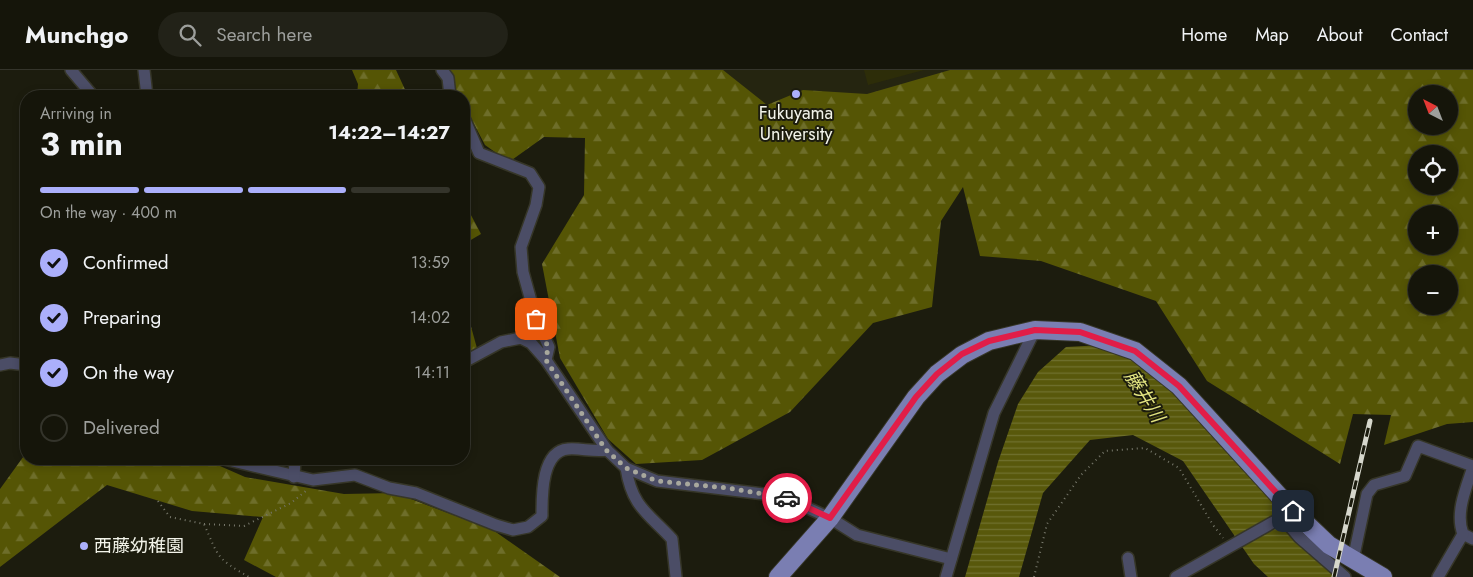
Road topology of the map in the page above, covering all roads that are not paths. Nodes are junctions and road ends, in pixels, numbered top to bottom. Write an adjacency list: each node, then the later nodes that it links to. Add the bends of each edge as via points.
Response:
1 (71, 70): 4 (street)
2 (144, 70): 5 (street)
3 (442, 70): 6 (street, via 448,78)
4 (88, 90)
5 (146, 90)
6 (449, 90)
7 (470, 133): 10 (street, via 478,153 530,173 539,187 521,247 536,319 548,347)
8 (1035, 330): 19 (main road, via 1080,332 1135,351 1179,386); 20 (main road, via 989,341 962,354 937,374 916,397); 23 (street, via 994,413)
9 (470, 359): 10 (street, via 501,342 521,338 531,343)
10 (546, 360): 13 (street)
11 (20, 364): 12 (street)
12 (0, 365)
13 (606, 450): 17 (street); 18 (street, via 560,451 543,476 542,516 528,527 514,530 416,493 389,488 355,475 313,480)
14 (247, 465): 18 (street)
15 (295, 465): 18 (street)
16 (1473, 466): 21 (street, via 1460,524); 24 (street, via 1418,446 1405,476 1374,485 1367,494)
17 (626, 468): 20 (street, via 657,481 781,496); 25 (street, via 628,484 638,506 672,539)
18 (294, 477)
19 (1285, 516): 24 (main road); 29 (street); 30 (street, via 1299,537)
20 (830, 518): 23 (street, via 857,535); 26 (main road)
21 (1468, 537): 32 (street)
22 (1128, 558): 28 (street)
23 (951, 560): 27 (street)
24 (1353, 560): 31 (main road)
25 (676, 577)
26 (778, 577)
27 (946, 577)
28 (1131, 577)
29 (1176, 577)
30 (1345, 577)
31 (1383, 577)
32 (1438, 577)

